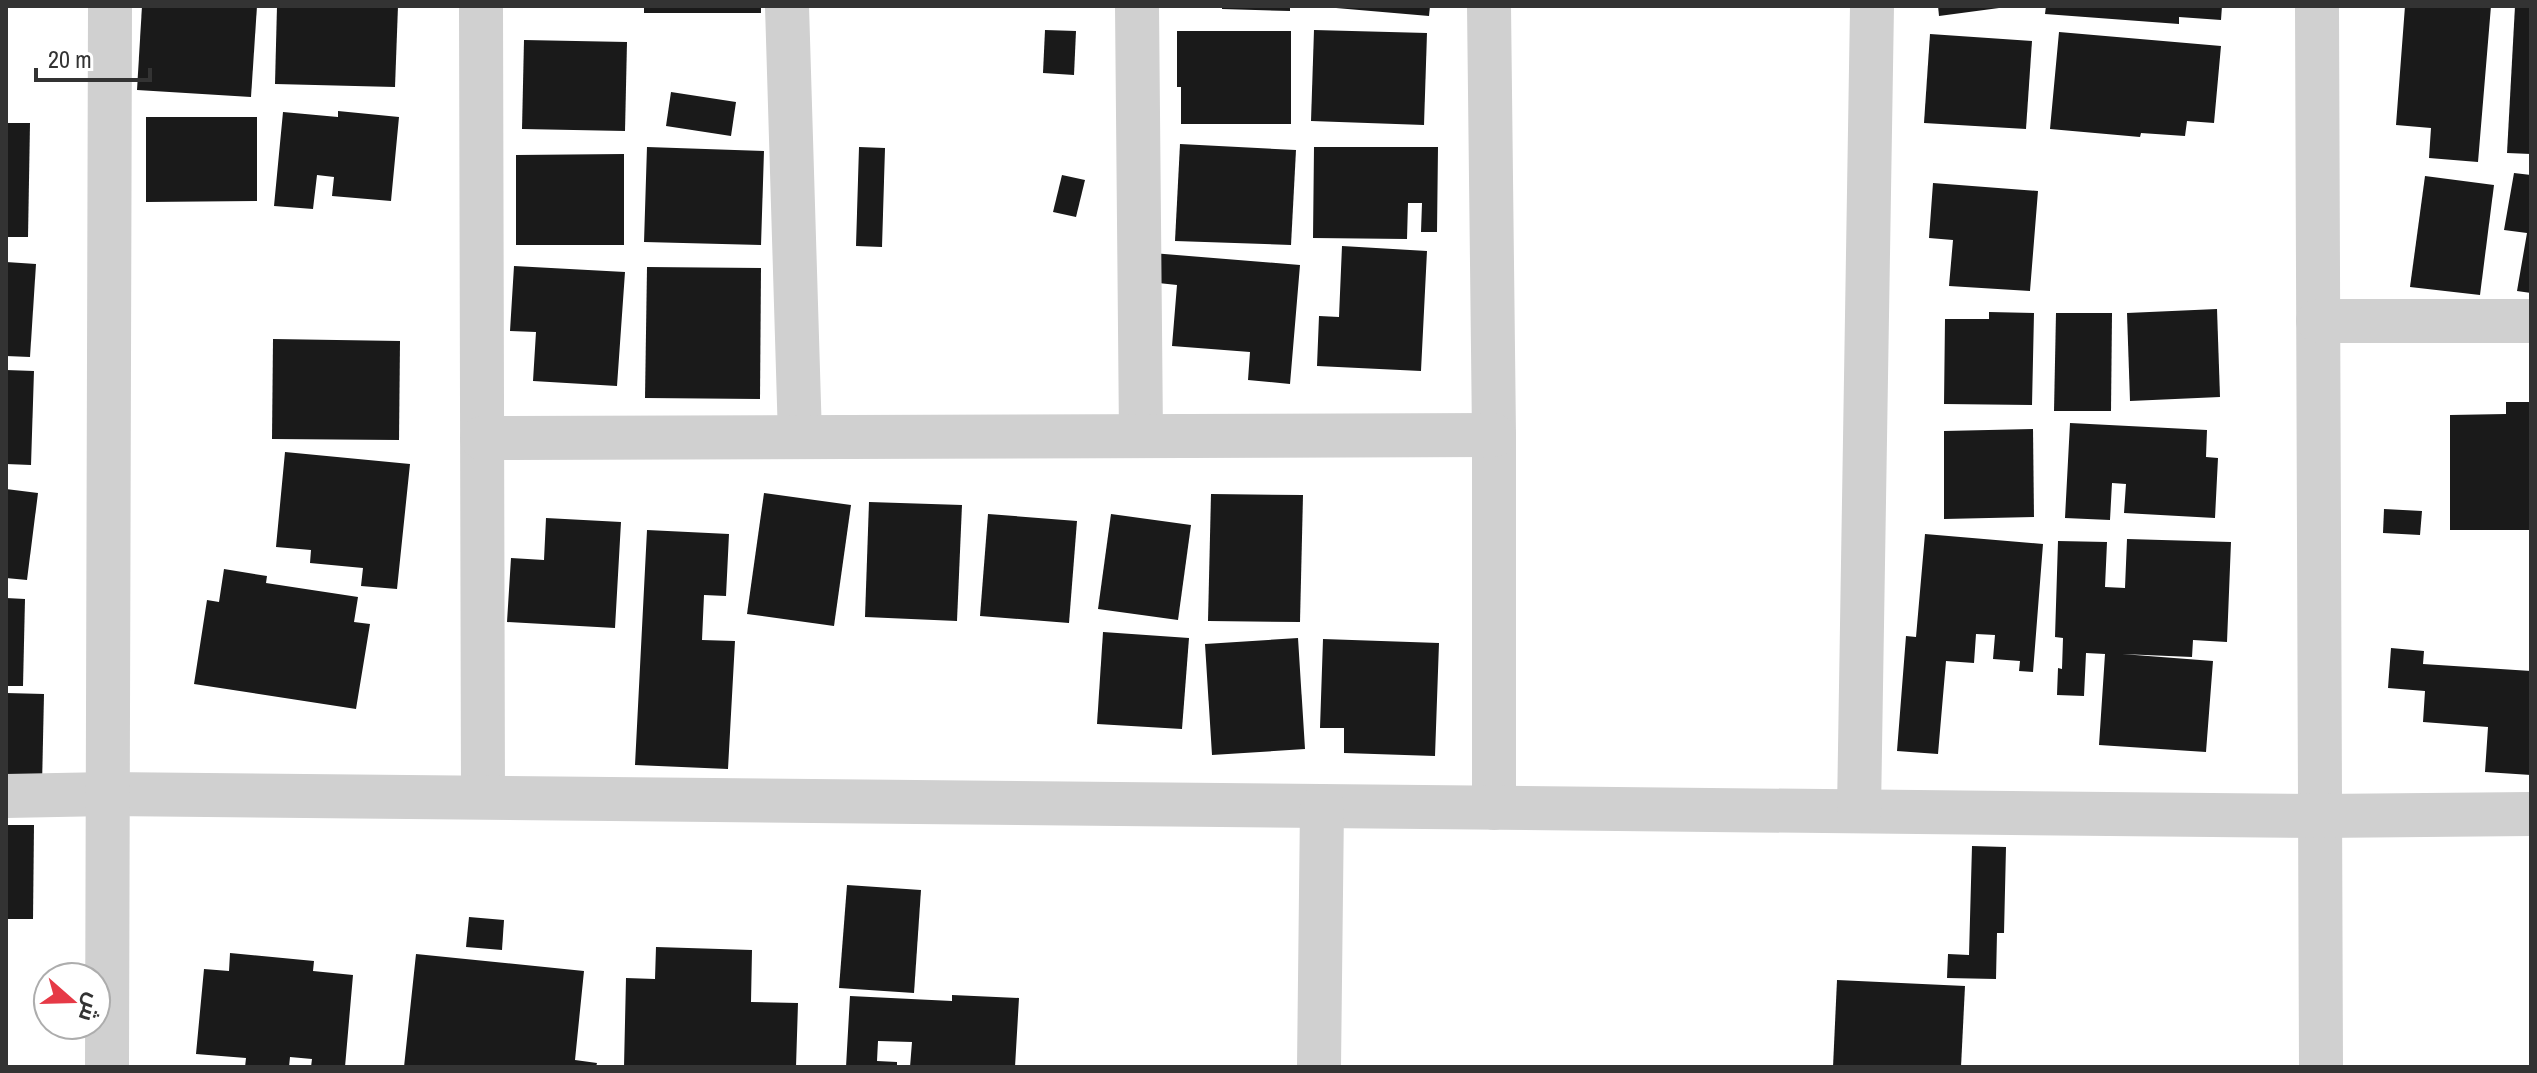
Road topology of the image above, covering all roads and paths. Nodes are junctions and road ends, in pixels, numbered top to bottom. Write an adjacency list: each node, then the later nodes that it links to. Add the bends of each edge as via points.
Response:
1 (110, 6): 14 (street)
2 (481, 6): 13 (street)
3 (787, 6): 12 (street)
4 (1137, 6): 11 (street)
5 (1489, 6): 10 (street)
6 (1872, 6): 19 (street)
7 (2317, 6): 8 (street)
8 (2318, 321): 9 (street); 21 (street)
9 (2531, 321)
10 (1494, 435): 11 (street); 18 (street)
11 (1141, 436): 12 (street)
12 (800, 437): 13 (street)
13 (482, 438): 16 (street)
14 (108, 794): 15 (street); 16 (street); 22 (street)
15 (6, 796)
16 (483, 797): 17 (street)
17 (1322, 806): 18 (street); 23 (street)
18 (1494, 808): 19 (street)
19 (1859, 811): 21 (street)
20 (2531, 814): 21 (street)
21 (2320, 816): 24 (street)
22 (107, 1067)
23 (1319, 1067)
24 (2321, 1067)

